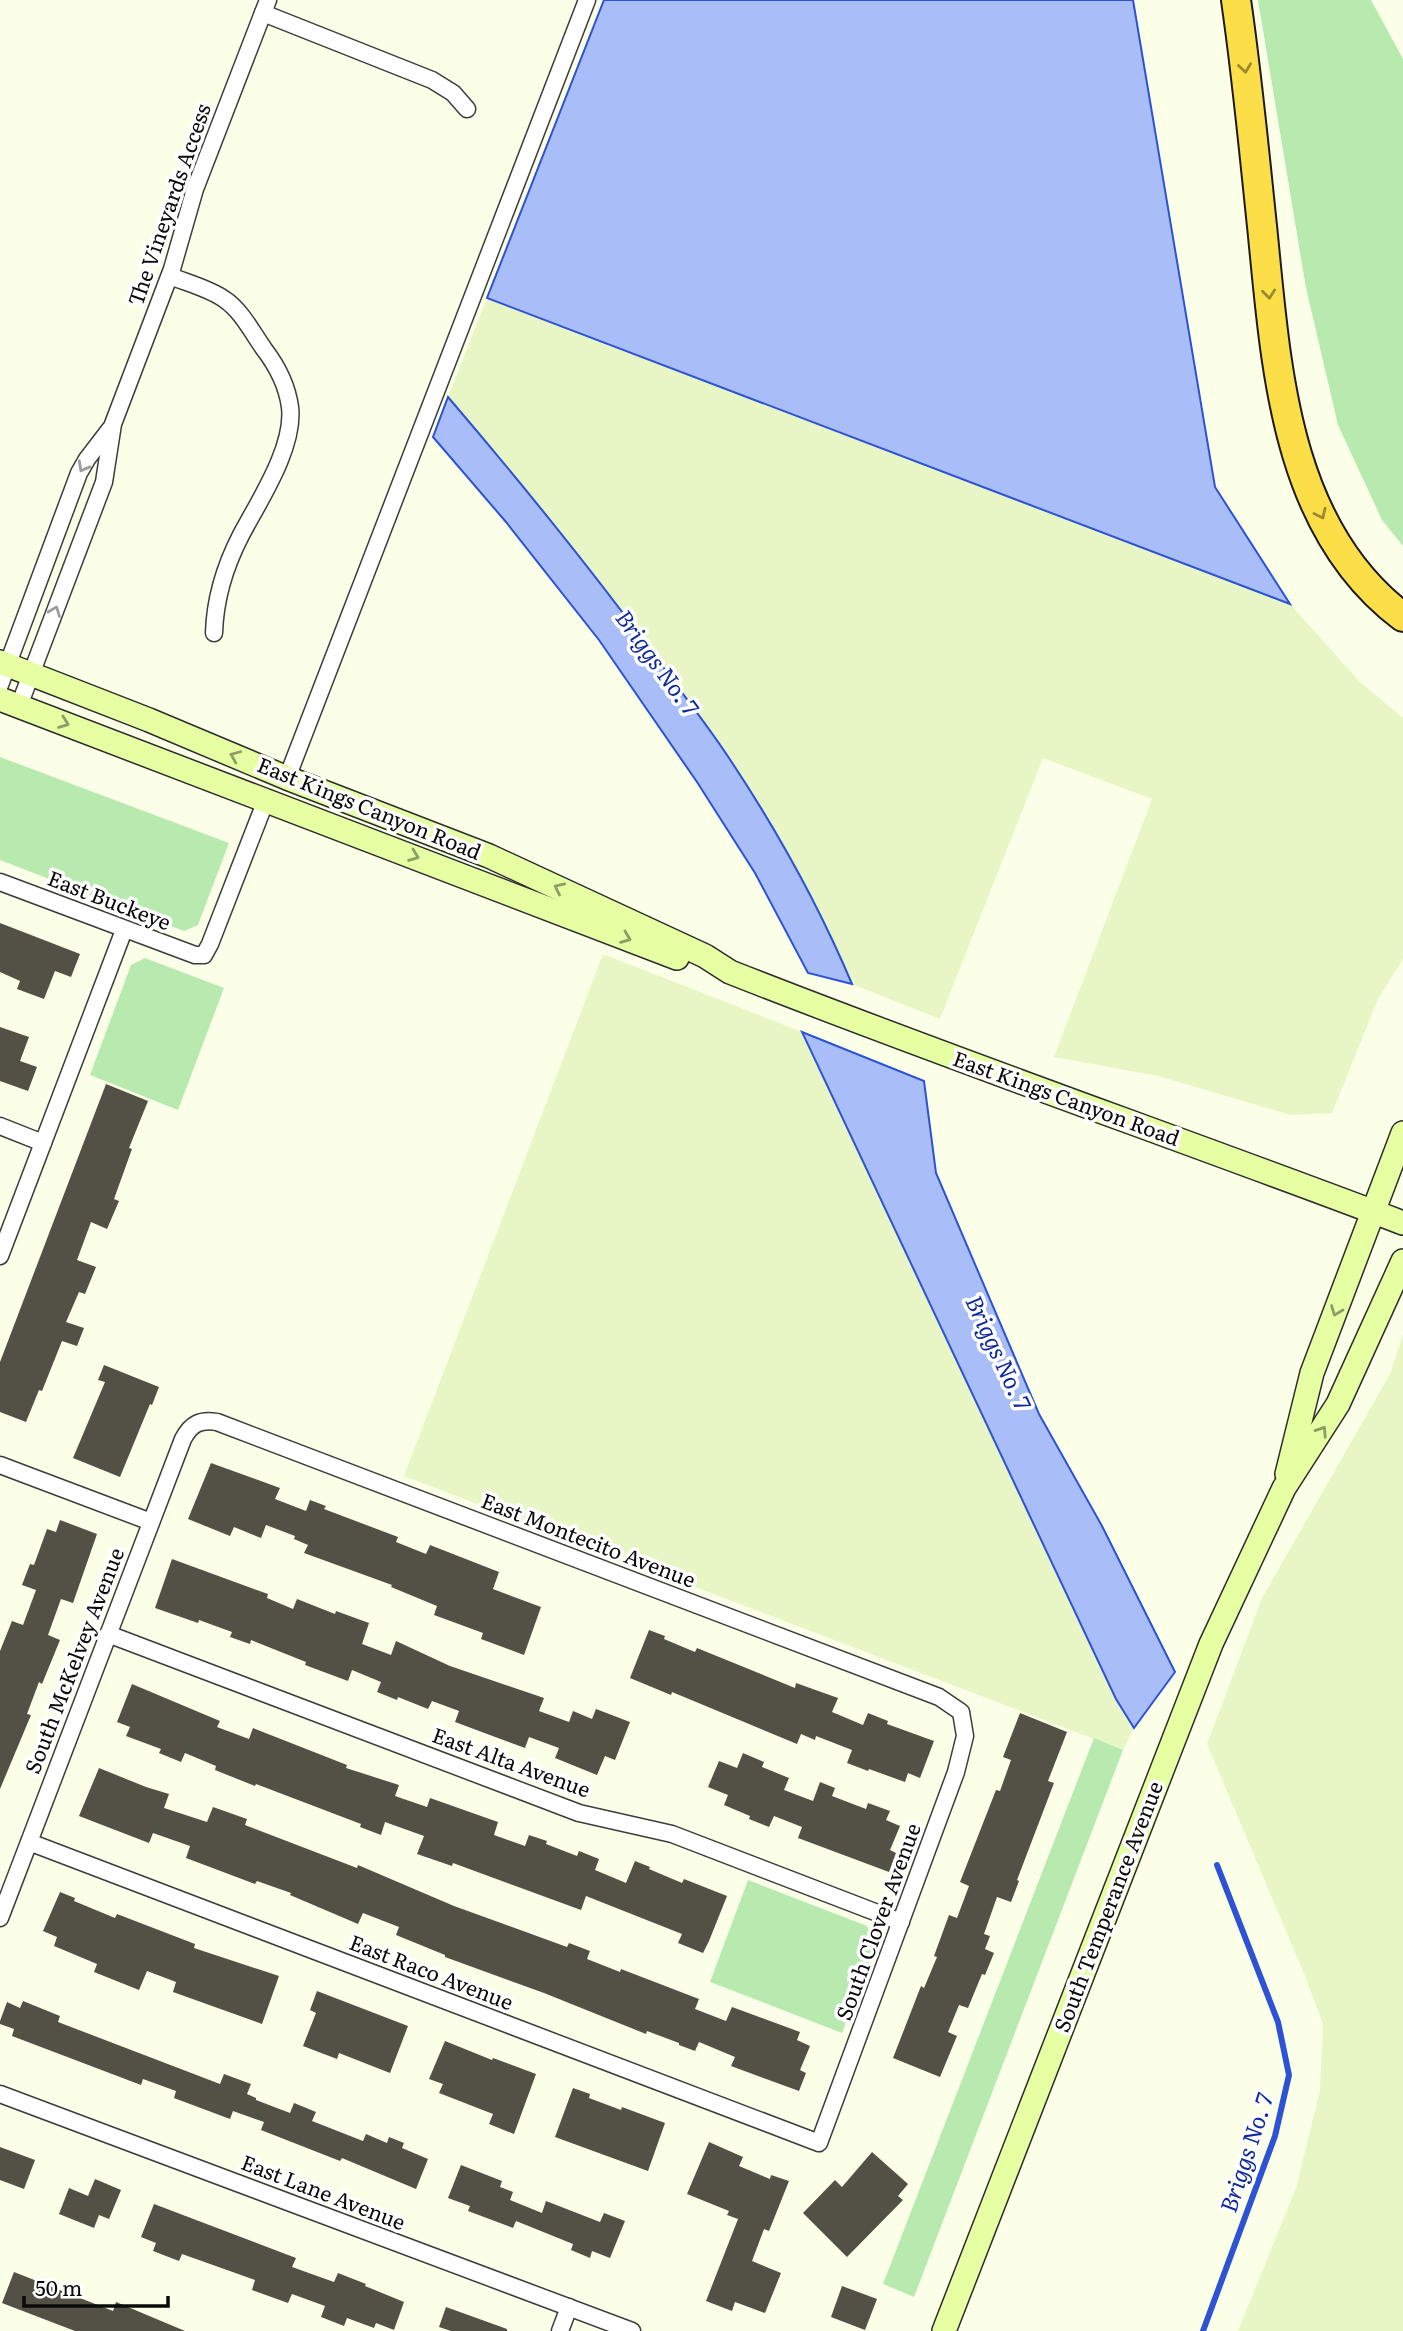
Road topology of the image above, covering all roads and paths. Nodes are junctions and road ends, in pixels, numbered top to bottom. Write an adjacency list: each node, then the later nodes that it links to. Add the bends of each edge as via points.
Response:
1 (587, 0): 12 (street)
2 (1236, 0): 7 (highway, one-way to 7, via 1277,368 1287,415 1304,474 1329,533 1360,578)
3 (265, 6): 4 (street, via 432,79); 5 (street, The Vineyards Access, via 195,190)
4 (467, 109)
5 (170, 276): 6 (street, The Vineyards Access); 8 (street, via 235,308 275,364 291,409 282,456 226,569)
6 (113, 424): 9 (street, The Vineyards Access, one-way to 9, via 79,473); 10 (street, The Vineyards Access, one-way to 6, via 104,482)
7 (1403, 617)
8 (214, 632)
9 (2, 671): 10 (main road, East Kings Canyon Road)
10 (31, 675): 11 (street, The Vineyards Access); 12 (main road, East Kings Canyon Road, one-way to 10)
11 (10, 703): 13 (main road, East Kings Canyon Road, one-way to 13)
12 (287, 778): 14 (main road, East Kings Canyon Road)
13 (267, 800): 14 (main road, via 288,794 381,829); 16 (street, East Buckeye, via 204,954 195,955); 17 (main road, East Kings Canyon Road, one-way to 17, via 700,967)
14 (449, 841): 17 (main road, East Kings Canyon Road, one-way to 14, via 705,956)
15 (0, 882): 16 (street, East Buckeye)
16 (124, 930): 20 (street)
17 (730, 972): 21 (main road, East Kings Canyon Road)
18 (0, 1126): 20 (street)
19 (1403, 1133): 21 (main road, South Temperance Avenue)
20 (43, 1143): 23 (street)
21 (1373, 1211): 22 (main road, East Kings Canyon Road); 27 (main road, South Temperance Avenue, one-way to 27, via 1312,1373)
22 (1403, 1223)
23 (0, 1256)
24 (1402, 1264): 27 (main road, South Temperance Avenue, one-way to 24, via 1338,1404)
25 (196, 1423): 28 (street, South McKelvey Avenue, via 183,1439); 30 (street, East Montecito Avenue, via 217,1422 939,1697)
26 (0, 1465): 28 (street)
27 (1283, 1488): 39 (main road, South Temperance Avenue, via 1211,1644)
28 (151, 1522): 29 (street, South McKelvey Avenue)
29 (108, 1634): 31 (street, South McKelvey Avenue); 33 (street, East Alta Avenue, via 579,1813 672,1834)
30 (961, 1712): 33 (street, South Clover Avenue, via 965,1736 956,1772)
31 (29, 1842): 32 (street, South McKelvey Avenue); 35 (street, East Raco Avenue)
32 (0, 1918)
33 (901, 1922): 35 (street, South Clover Avenue)
34 (0, 2094): 36 (street, East Lane Avenue)
35 (819, 2143)
36 (569, 2307): 37 (street); 38 (street, East Lane Avenue)
37 (560, 2331)
38 (632, 2331)
39 (944, 2331)

